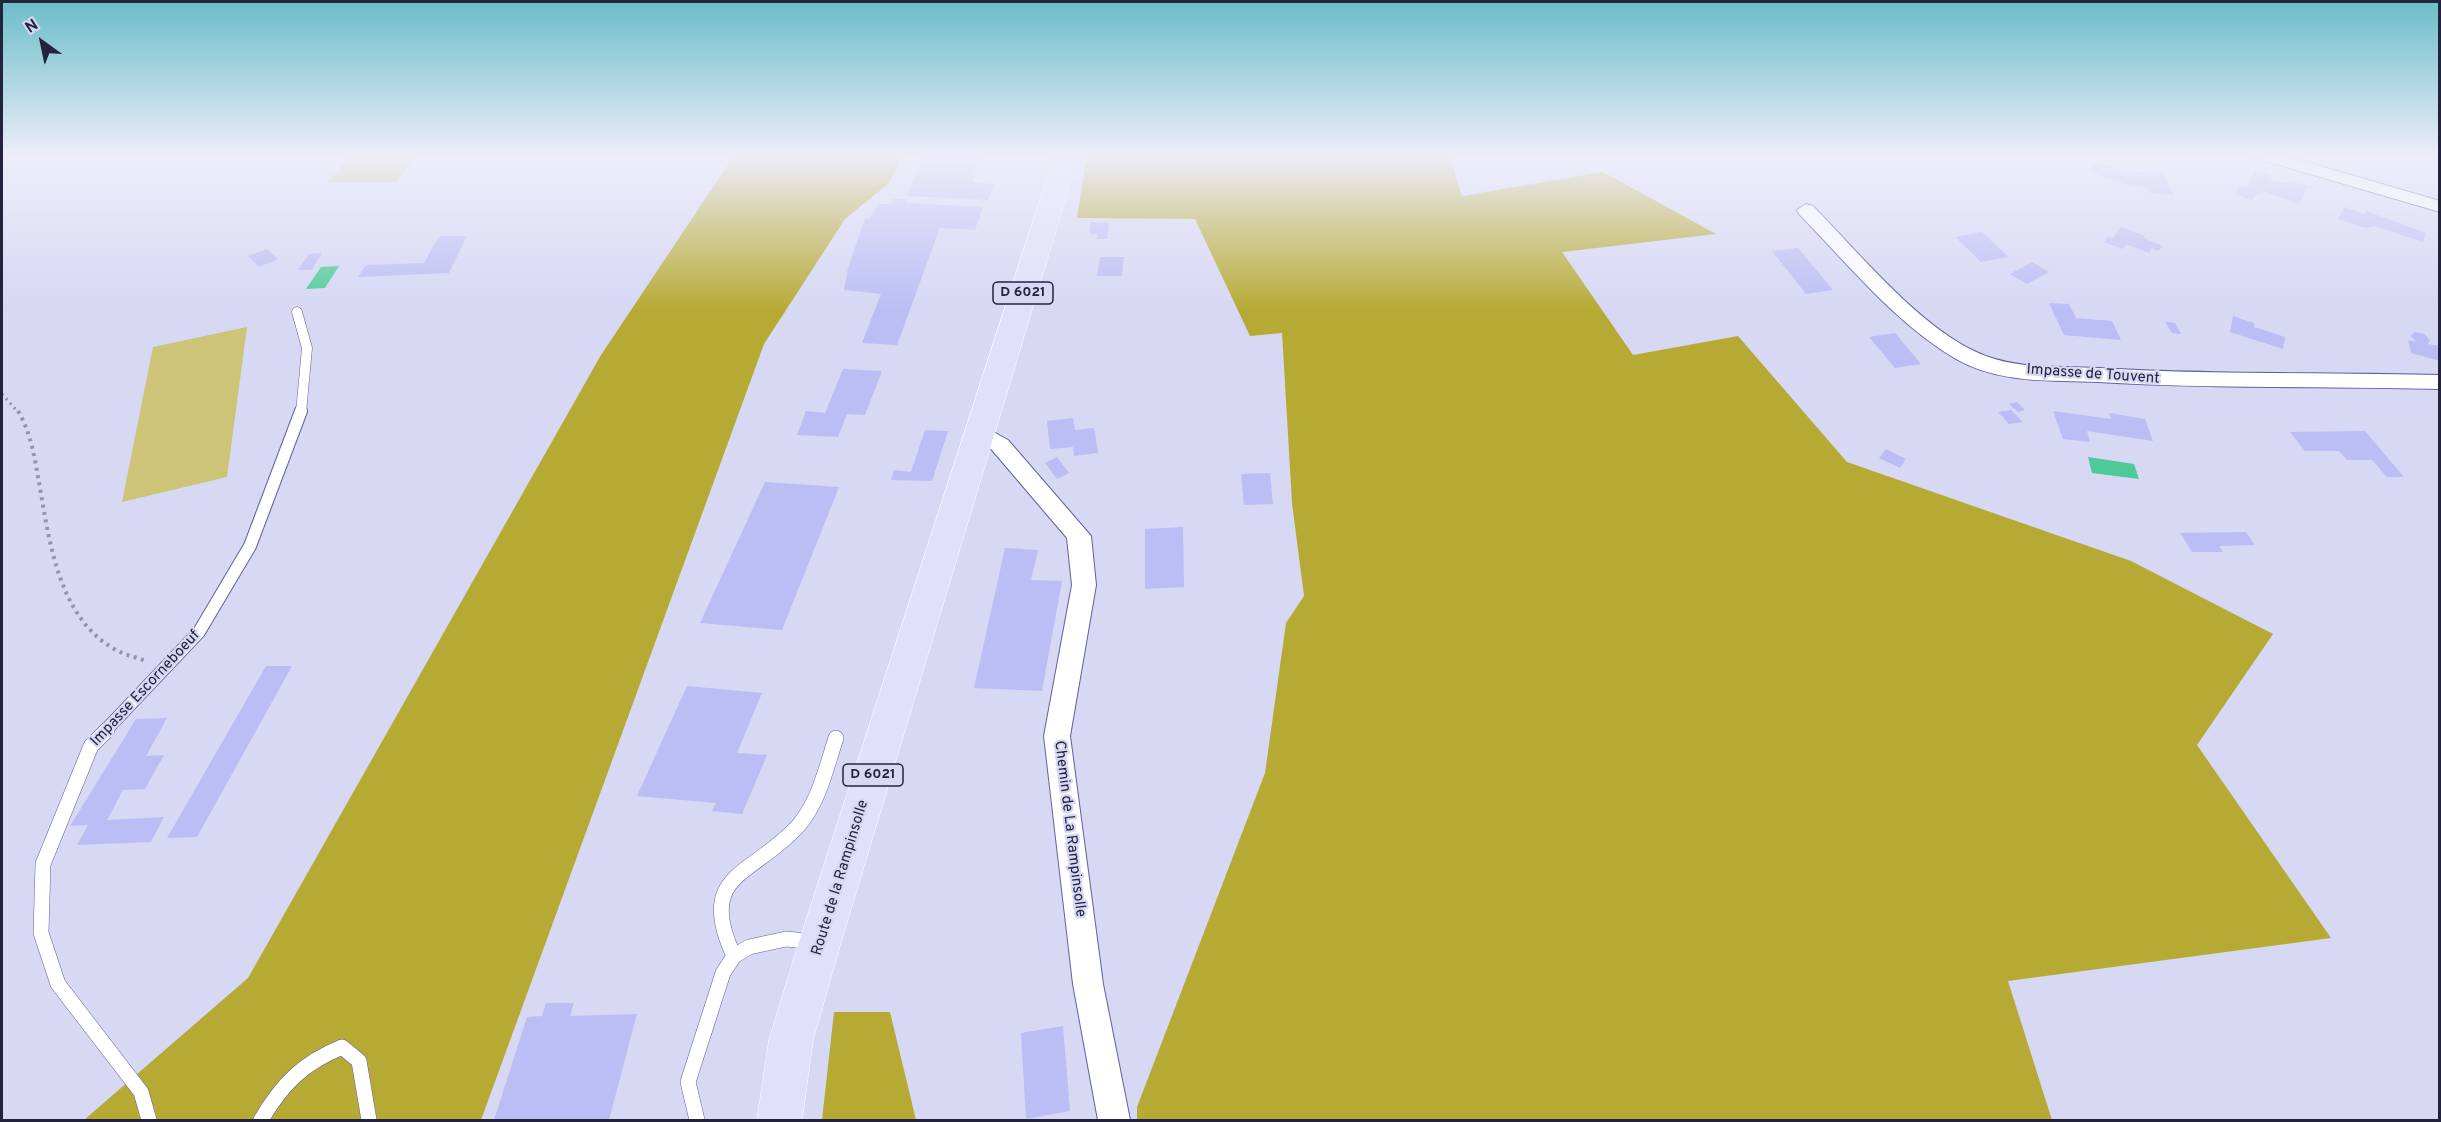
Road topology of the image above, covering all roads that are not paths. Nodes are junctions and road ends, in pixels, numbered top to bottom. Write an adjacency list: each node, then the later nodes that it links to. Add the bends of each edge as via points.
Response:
1 (1051, 206): 5 (main road, D 6021)
2 (1806, 210): 4 (street, Impasse de Touvent, via 1916,319 1986,365 2155,380)
3 (297, 312): 9 (lane, Impasse Escorneboeuf, via 307,348 301,416 250,546 199,632 91,747 43,864 41,933 58,984 141,1092)
4 (2439, 382)
5 (981, 433): 7 (main road, Route de la Rampinsolle / D 6021); 14 (street, Chemin de La Rampinsolle, via 1000,444 1079,536 1084,585 1057,736 1088,984)
6 (836, 738): 8 (lane, via 817,793 798,826 730,884 718,923)
7 (820, 942): 8 (lane, via 786,939 749,947); 13 (main road, Route de la Rampinsolle / D 6021, via 791,1040)
8 (734, 957): 12 (lane, via 723,973 687,1082)
9 (149, 1120)
10 (261, 1120): 11 (lane, via 281,1085 314,1057 342,1047 358,1060)
11 (369, 1120)
12 (697, 1120)
13 (778, 1120)
14 (1114, 1120)

